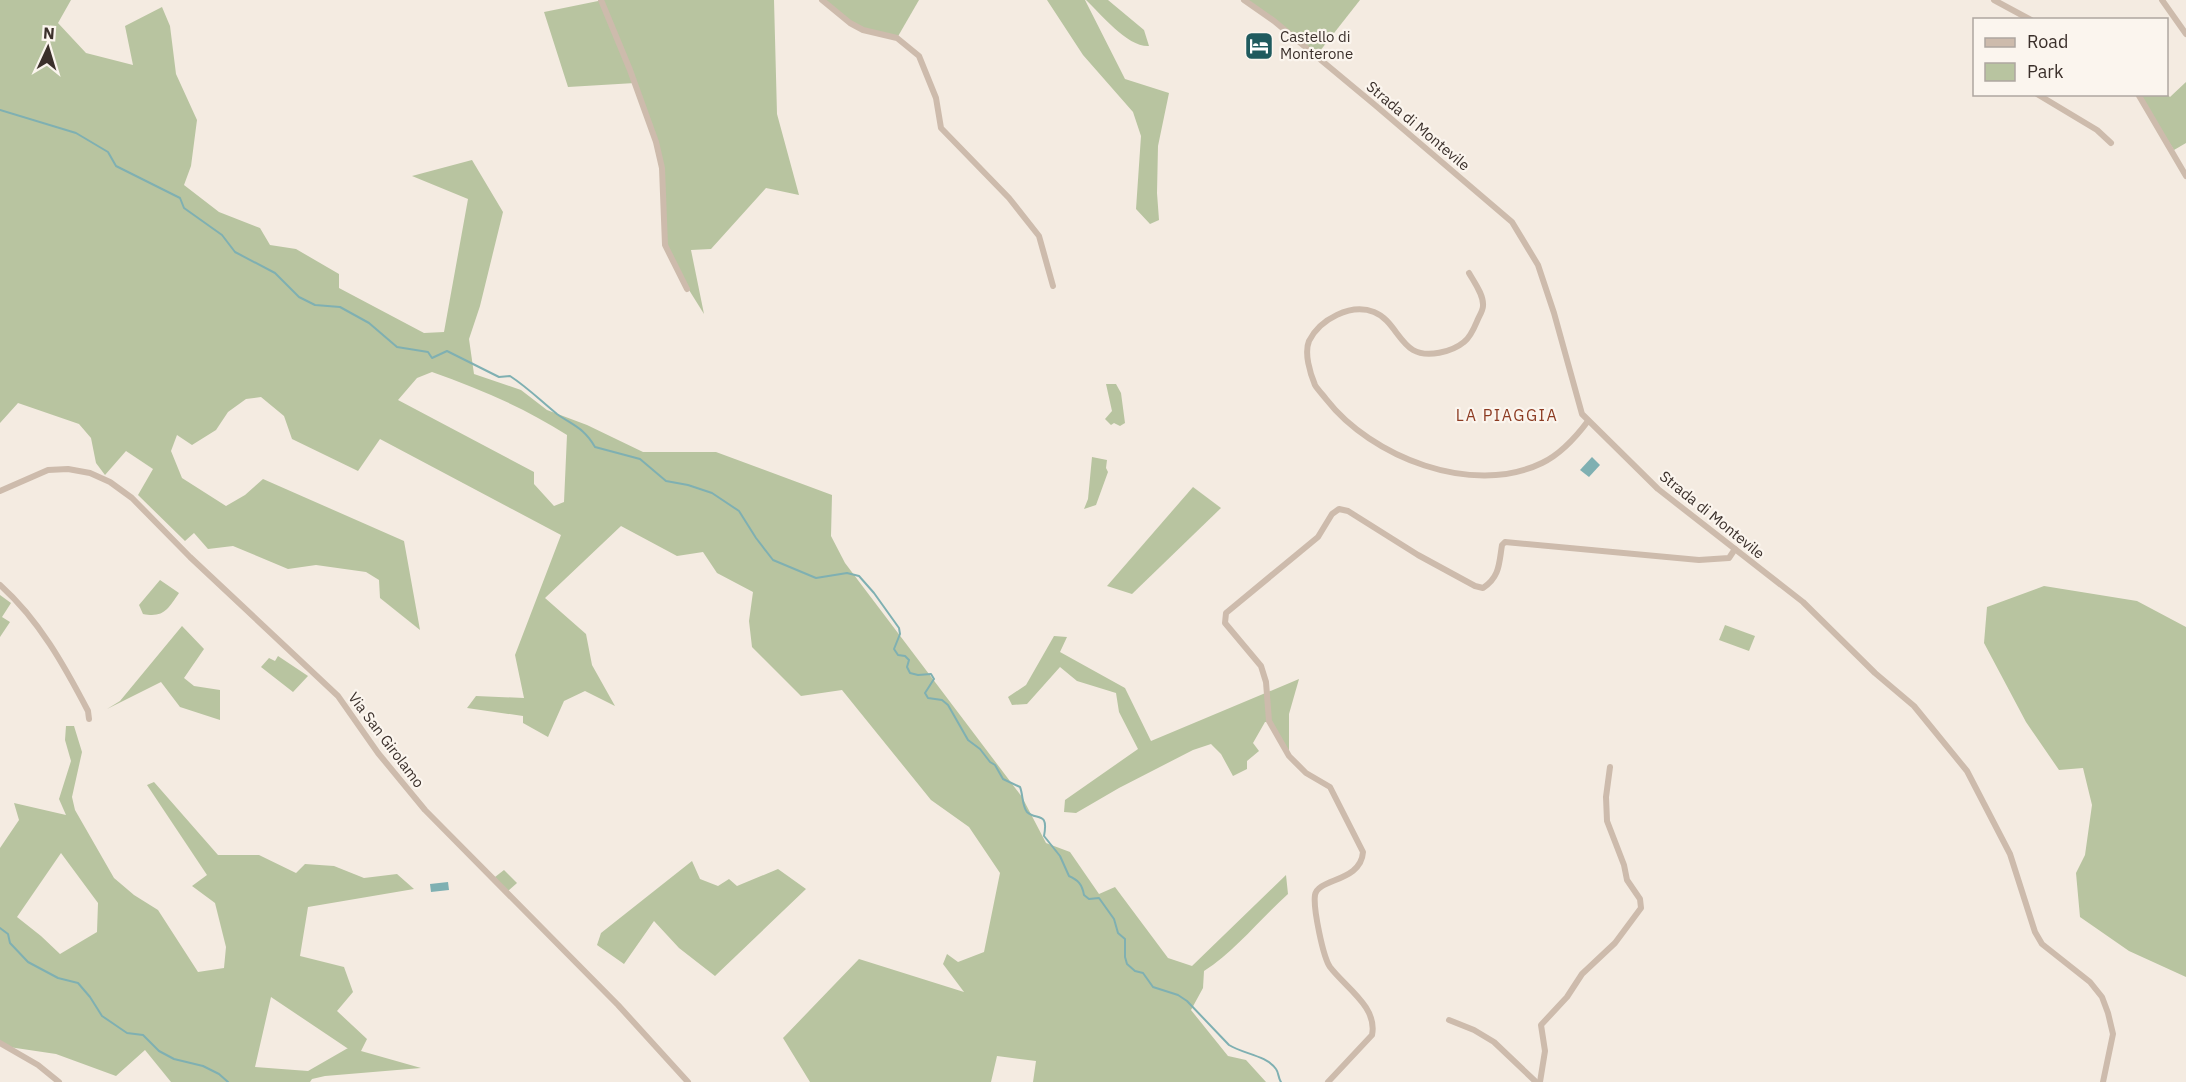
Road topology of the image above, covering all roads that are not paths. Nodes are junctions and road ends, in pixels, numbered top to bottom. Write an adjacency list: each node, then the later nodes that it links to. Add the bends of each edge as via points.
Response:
1 (601, 0): 14 (street, via 656,142 662,168 665,245)
2 (822, 0): 13 (street, via 849,23 897,38 920,56 936,98 941,128 1009,198 1039,236)
3 (1244, 0): 15 (street, Strada di Montevile, via 1512,222 1538,265 1582,414)
4 (1994, 0): 6 (street)
5 (2162, 0): 7 (street)
6 (2027, 18)
7 (2186, 34)
8 (2040, 96): 10 (street, via 2097,130)
9 (2139, 96): 11 (street)
10 (2110, 143)
11 (2186, 176)
12 (1469, 273): 15 (street, via 1483,307 1466,341 1456,347 1424,354 1412,350 1386,320 1375,312 1358,309 1337,314 1321,325 1309,342 1307,358 1316,385 1339,416 1389,452 1440,470 1470,475 1503,475 1542,463 1572,442)
13 (1053, 286)
14 (687, 289)
15 (1588, 421): 17 (street, Strada di Montevile, via 1658,489)
16 (0, 491): 24 (street, Via San Girolamo, via 48,470 68,469 111,482 132,498 338,696 425,810 618,1005)
17 (1735, 549): 25 (street, via 1729,558 1699,560 1505,542 1498,572 1483,588 1339,509 1318,537 1226,613 1225,623 1261,666 1269,721 1289,756 1306,773 1330,787 1363,852 1360,865 1319,888 1315,896 1321,946 1329,966 1369,1011 1374,1026 1372,1035); 27 (street, Strada di Montevile, via 1803,602 1914,706 1967,771 2010,854 2042,944 2090,982 2102,997 2113,1034)
18 (0, 585): 19 (street, via 55,650)
19 (89, 719)
20 (1610, 767): 26 (street, via 1607,822 1641,908 1541,1025 1545,1051)
21 (1449, 1020): 26 (street, via 1494,1042)
22 (0, 1043): 23 (street)
23 (59, 1082)
24 (688, 1082)
25 (1328, 1082)
26 (1538, 1082)
27 (2103, 1082)

